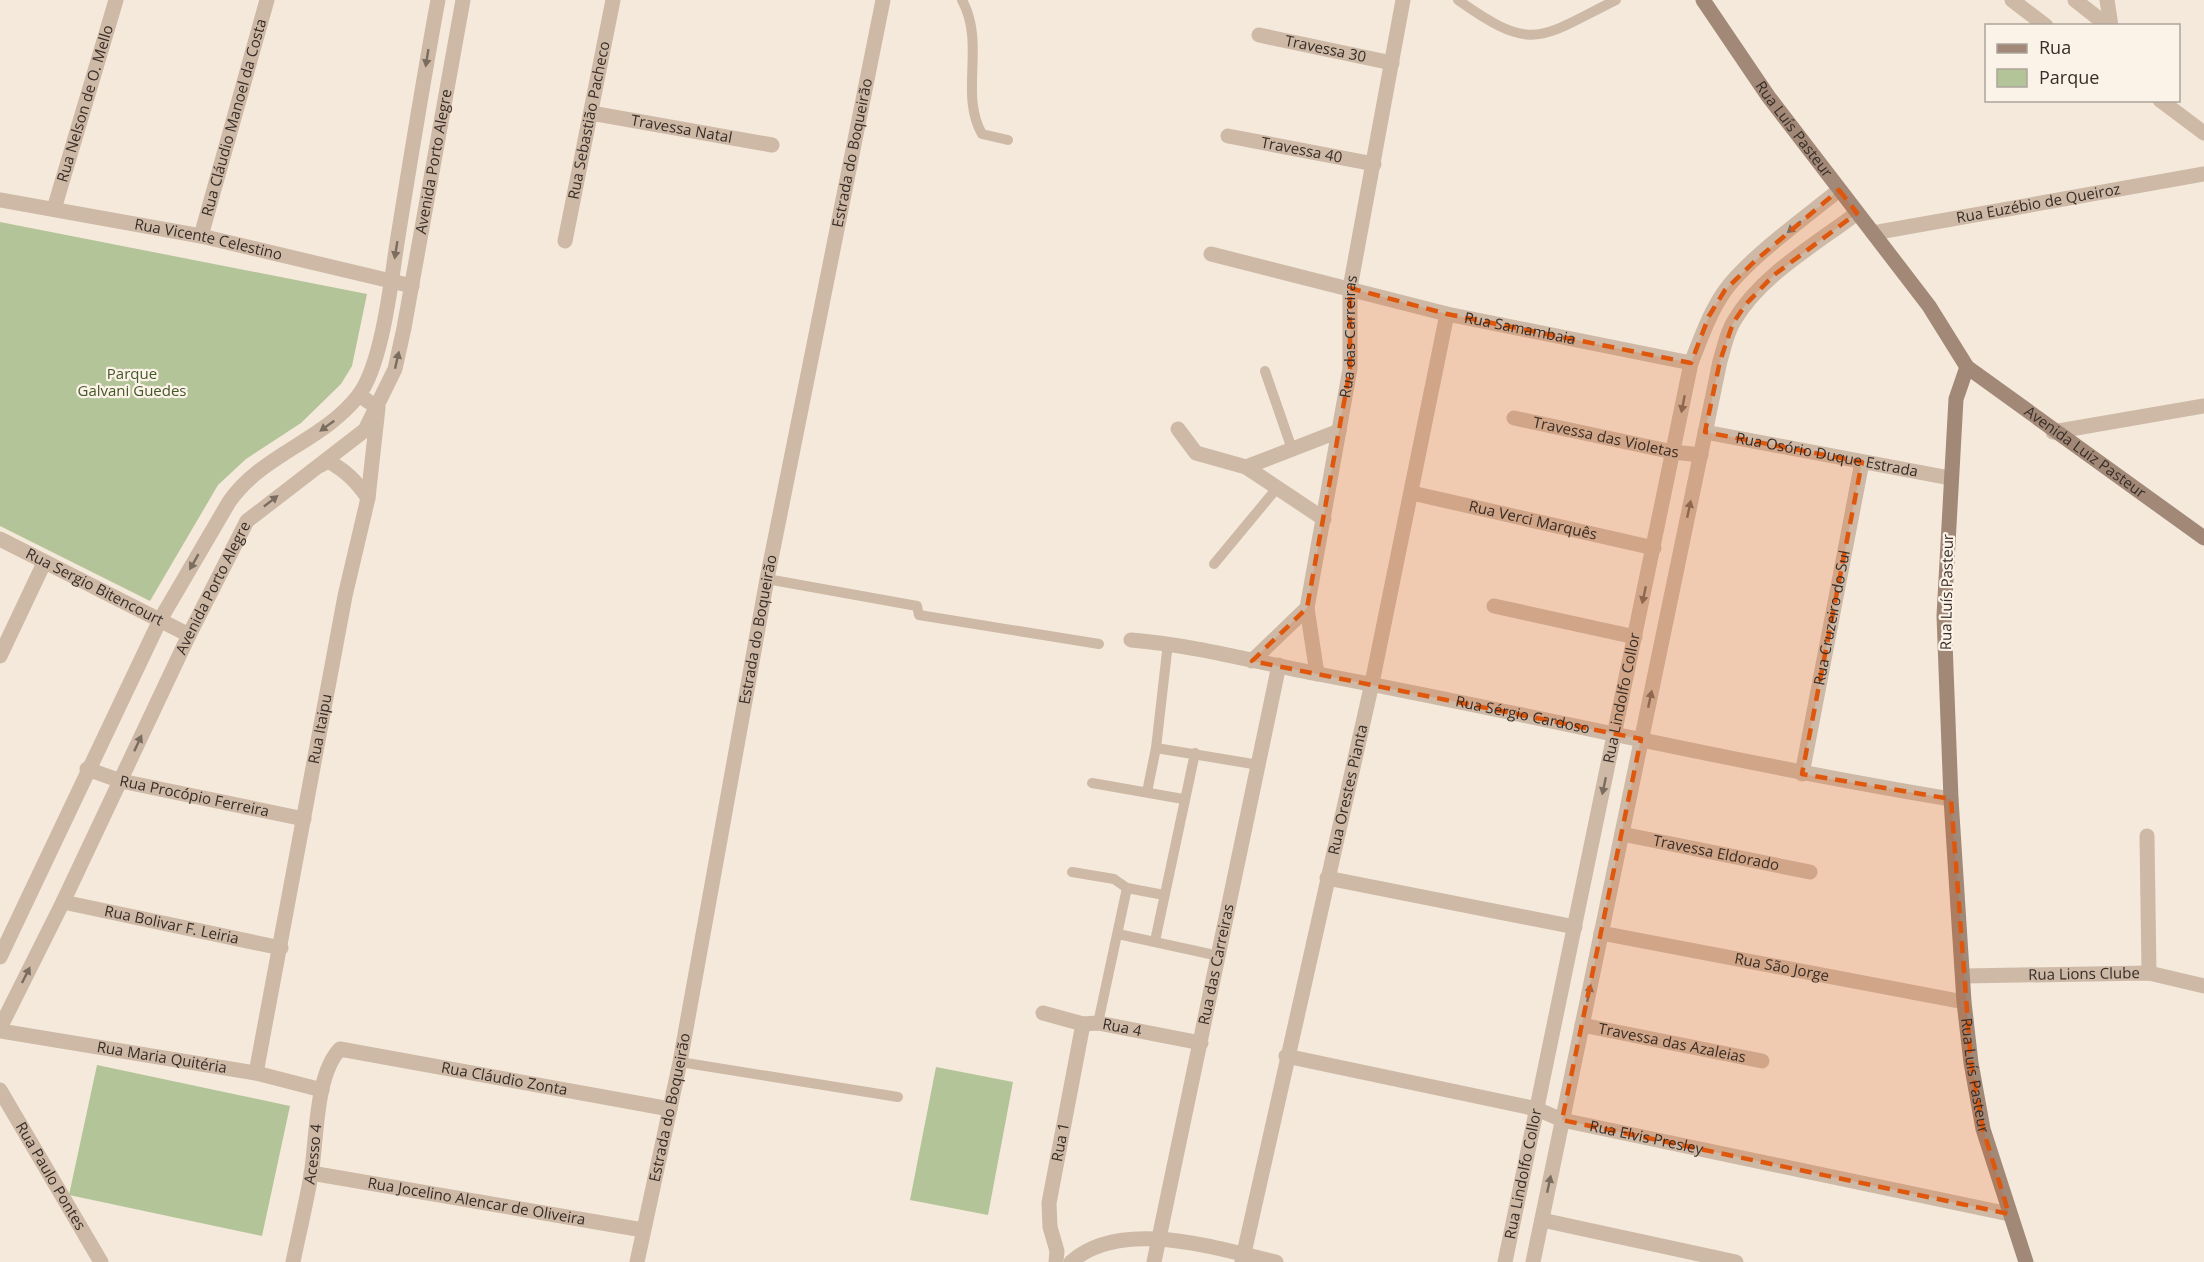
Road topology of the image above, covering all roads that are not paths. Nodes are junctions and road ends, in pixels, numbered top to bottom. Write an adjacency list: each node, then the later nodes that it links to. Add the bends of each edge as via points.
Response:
1 (116, 0): 32 (street, Rua Nelson de O. Mello)
2 (267, 0): 35 (street, Rua Cláudio Manoel da Costa)
3 (438, 0): 18 (street, Avenida Porto Alegre)
4 (463, 0): 20 (street, Avenida Porto Alegre)
5 (613, 0): 23 (street, Rua Sebastião Pacheco)
6 (883, 0): 69 (street, Estrada do Boqueirão)
7 (962, 0): 26 (lane, via 974,30 973,118 982,134)
8 (1403, 0): 21 (street, Rua das Carreiras)
9 (1458, 0): 10 (lane, via 1512,34 1532,36 1548,34)
10 (1616, 0)
11 (1703, 0): 30 (main road, Rua Luís Pasteur, via 1768,96)
12 (2012, 0): 15 (street)
13 (2075, 0): 16 (street)
14 (2107, 0): 17 (street)
15 (2043, 24)
16 (2106, 24)
17 (2109, 24)
18 (431, 34): 20 (street); 38 (street, Avenida Porto Alegre, one-way to 38)
19 (1259, 35): 21 (street, Travessa 30)
20 (455, 39): 39 (street, Avenida Porto Alegre)
21 (1392, 63): 28 (street, Rua das Carreiras)
22 (2163, 102): 24 (street)
23 (591, 112): 27 (street, Travessa Natal); 36 (street, Rua Sebastião Pacheco)
24 (2204, 133)
25 (1228, 136): 28 (street, Travessa 40)
26 (1008, 140)
27 (772, 146)
28 (1374, 164): 40 (street, Rua das Carreiras)
29 (2204, 174): 34 (street, Rua Euzébio de Queiroz)
30 (1839, 190): 33 (main road, Rua Luís Pasteur); 42 (street, Rua Lindolfo Collor, one-way to 42, via 1725,290 1709,316)
31 (0, 200): 32 (street, Rua Vicente Celestino)
32 (54, 209): 35 (street, Rua Vicente Celestino)
33 (1857, 213): 34 (main road, Rua Luís Pasteur); 51 (street, Rua Lindolfo Collor, via 1774,276 1746,304 1733,323 1720,361)
34 (1873, 233): 43 (main road, Rua Luís Pasteur, via 1929,306)
35 (201, 236): 38 (street, Rua Vicente Celestino)
36 (565, 241)
37 (1211, 254): 40 (street, Rua Samambaia)
38 (391, 279): 39 (street, Rua Vicente Celestino); 45 (street, Avenida Porto Alegre, via 370,377)
39 (412, 286): 47 (street, Avenida Porto Alegre, one-way to 39, via 395,369)
40 (1350, 288): 41 (street, Rua Samambaia); 50 (street, Rua das Carreiras, via 1350,369)
41 (1447, 314): 42 (street, Rua Samambaia); 61 (street, Rua Orestes Pianta)
42 (1691, 363): 54 (street, Rua Lindolfo Collor, one-way to 54)
43 (1967, 367): 52 (main road, Avenida Luiz Pasteur); 59 (main road, Rua Luís Pasteur, via 1956,399)
44 (1265, 371): 53 (lane)
45 (359, 395): 47 (street); 72 (street, Avenida Porto Alegre, one-way to 72, via 333,423 242,483)
46 (2204, 406): 52 (street)
47 (378, 408): 58 (street, Avenida Porto Alegre, via 365,430); 62 (street, Rua Itaipu)
48 (1514, 418): 54 (street, Travessa das Violetas)
49 (1178, 429): 57 (street, via 1196,453)
50 (1339, 431): 53 (street); 63 (street, Rua das Carreiras)
51 (1705, 432): 55 (street, Rua Lindolfo Collor); 56 (street, Rua Osório Duque Estrada)
52 (2054, 432): 64 (main road, Avenida Luiz Pasteur)
53 (1292, 449): 57 (street)
54 (1673, 452): 55 (street, Travessa das Violetas); 66 (street, Rua Lindolfo Collor)
55 (1701, 455): 84 (street, Rua Lindolfo Collor, one-way to 55)
56 (1862, 462): 59 (street, Rua Osório Duque Estrada); 89 (street, Rua Cruzeiro do Sul)
57 (1246, 467): 60 (street)
58 (316, 468): 62 (street, via 328,461 354,478); 73 (street, Avenida Porto Alegre, one-way to 58, via 247,521)
59 (1950, 478): 94 (main road, Rua Luís Pasteur, via 1944,616)
60 (1277, 488): 63 (street); 68 (lane)
61 (1412, 493): 66 (street, Rua Verci Marquês); 82 (street, Rua Orestes Pianta)
62 (368, 498): 95 (street, Rua Itaipu, via 345,596)
63 (1324, 519): 71 (street, Rua das Carreiras)
64 (2204, 538)
65 (0, 539): 67 (street, Rua Sergio Bitencourt)
66 (1654, 548): 74 (street, Rua Lindolfo Collor, one-way to 74)
67 (44, 563): 72 (street, Rua Sergio Bitencourt); 78 (street)
68 (1214, 564)
69 (767, 579): 77 (lane, via 917,606 919,615); 123 (street, Estrada do Boqueirão)
70 (1494, 606): 74 (street)
71 (1307, 608): 79 (street); 81 (street, Rua das Carreiras)
72 (160, 620): 73 (street, Rua Sergio Bitencourt); 88 (street, Avenida Porto Alegre)
73 (189, 635): 90 (street, Avenida Porto Alegre, one-way to 73)
74 (1635, 637): 83 (street, Rua Lindolfo Collor)
75 (1131, 640): 76 (street, Rua Sérgio Cardoso)
76 (1168, 643): 79 (street, Rua Sérgio Cardoso); 85 (lane)
77 (1099, 644)
78 (0, 656)
79 (1252, 661): 80 (street, Rua Sérgio Cardoso)
80 (1279, 665): 81 (street, Rua Sérgio Cardoso); 87 (street, Rua das Carreiras)
81 (1317, 674): 82 (street, Rua Sérgio Cardoso)
82 (1372, 683): 83 (street, Rua Sérgio Cardoso); 100 (street, Rua Orestes Pianta)
83 (1615, 734): 84 (street, Rua Sérgio Cardoso); 104 (street, Rua Lindolfo Collor, one-way to 104)
84 (1641, 739): 89 (street, Rua Sérgio Cardoso); 96 (street, Rua Lindolfo Collor)
85 (1156, 748): 86 (lane); 92 (lane)
86 (1194, 753): 87 (lane); 93 (lane)
87 (1259, 765): 109 (street, Rua das Carreiras)
88 (87, 769): 90 (street, Rua Procópio Ferreira); 110 (street, Avenida Porto Alegre)
89 (1802, 774): 94 (street, Rua Sérgio Cardoso)
90 (121, 781): 95 (street, Rua Procópio Ferreira); 103 (street, Avenida Porto Alegre)
91 (1092, 783): 92 (lane)
92 (1147, 792): 93 (lane)
93 (1184, 800): 102 (lane)
94 (1951, 800): 112 (main road, Rua Luís Pasteur)
95 (304, 819): 108 (street, Rua Itaipu)
96 (1622, 834): 99 (street, Travessa Eldorado); 105 (street, Rua Lindolfo Collor)
97 (2147, 836): 111 (street)
98 (1072, 872): 101 (lane, via 1114,879)
99 (1810, 872)
100 (1327, 878): 104 (street); 121 (street, Rua Orestes Pianta)
101 (1127, 888): 102 (lane); 106 (lane)
102 (1164, 895): 107 (lane)
103 (63, 902): 108 (street, Rua Bolivar F. Leiria); 118 (street, Avenida Porto Alegre, one-way to 103)
104 (1575, 927): 129 (street, Rua Lindolfo Collor)
105 (1601, 933): 114 (street, Rua São Jorge); 117 (street, Rua Lindolfo Collor, one-way to 105)
106 (1118, 934): 107 (lane); 116 (lane)
107 (1155, 941): 109 (lane)
108 (281, 948): 124 (street, Rua Itaipu)
109 (1219, 956): 119 (street, Rua das Carreiras)
110 (0, 957)
111 (2150, 973): 112 (street, Rua Lions Clube); 113 (street, Rua Lions Clube)
112 (1964, 976): 114 (main road, Rua Luís Pasteur)
113 (2204, 986)
114 (1964, 1002): 132 (main road, Rua Luís Pasteur, via 1983,1129)
115 (1043, 1013): 116 (street, Rua 4)
116 (1091, 1023): 119 (street, Rua 4); 140 (street, Rua 1, via 1049,1203)
117 (1582, 1025): 122 (street, Travessa das Azaleias); 130 (street, Rua Lindolfo Collor)
118 (0, 1029): 124 (street, Rua Maria Quitéria)
119 (1201, 1043): 135 (street, Rua das Carreiras)
120 (340, 1049): 126 (street, Acesso 4, via 332,1056); 128 (street, Rua Cláudio Zonta)
121 (1286, 1056): 129 (street, Rua Elvis Presley); 136 (street, Rua Orestes Pianta)
122 (1762, 1061)
123 (680, 1062): 127 (lane); 128 (street, Estrada do Boqueirão)
124 (256, 1073): 126 (street, Rua Maria Quitéria)
125 (0, 1090): 137 (street, Rua Paulo Pontes)
126 (322, 1090): 131 (street, Acesso 4)
127 (898, 1097)
128 (670, 1109): 134 (street, Estrada do Boqueirão)
129 (1537, 1110): 130 (street, Rua Elvis Presley); 144 (street, Rua Lindolfo Collor)
130 (1562, 1120): 132 (street, Rua Elvis Presley); 133 (street, Rua Lindolfo Collor, one-way to 130)
131 (311, 1173): 134 (street, Rua Jocelino Alencar de Oliveira); 138 (street, Acesso 4)
132 (2009, 1214): 147 (main road, Rua Luís Pasteur)
133 (1542, 1220): 145 (street, Rua Lindolfo Collor); 146 (street)
134 (643, 1230): 139 (street, Estrada do Boqueirão)
135 (1160, 1237): 136 (street); 141 (street, via 1109,1243); 142 (street, Rua das Carreiras)
136 (1243, 1258): 143 (street)
137 (101, 1262)
138 (293, 1262)
139 (637, 1262)
140 (1056, 1262)
141 (1071, 1262)
142 (1154, 1262)
143 (1276, 1262)
144 (1505, 1262)
145 (1533, 1262)
146 (1736, 1262)
147 (2026, 1262)

